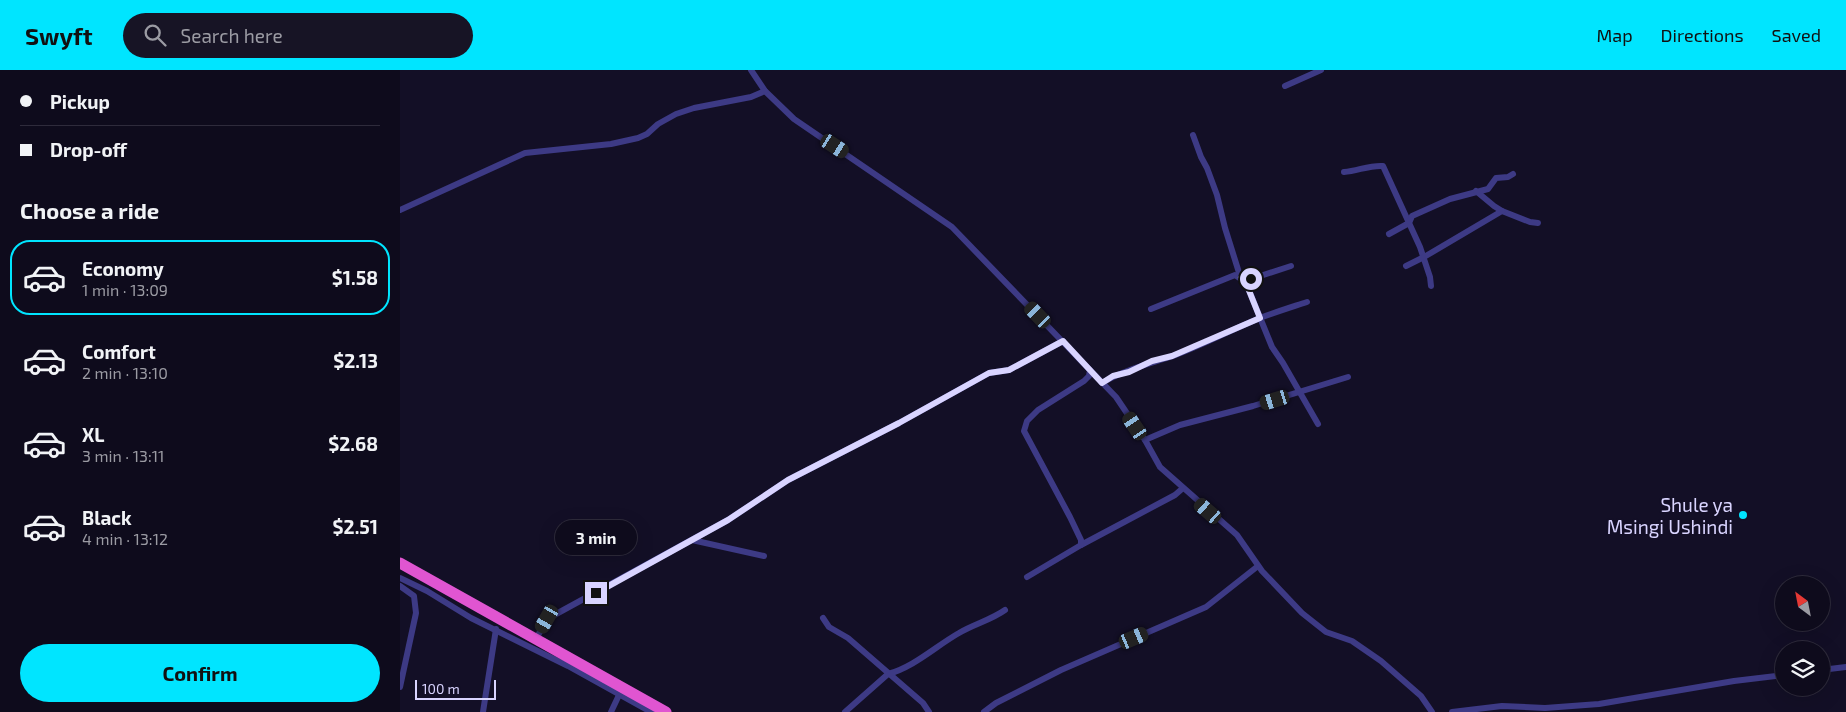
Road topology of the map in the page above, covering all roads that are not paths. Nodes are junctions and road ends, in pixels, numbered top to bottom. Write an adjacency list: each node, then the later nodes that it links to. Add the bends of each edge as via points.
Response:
1 (751, 70): 4 (street)
2 (1321, 70): 3 (street)
3 (1286, 86)
4 (765, 90): 9 (street, via 751,97 676,114 638,138 526,153); 22 (street, via 794,119 952,227)
5 (1193, 135): 17 (street, via 1217,194)
6 (1344, 172): 11 (street, via 1363,170 1372,165 1383,166)
7 (1513, 174): 8 (street, via 1496,178 1488,189)
8 (1476, 191): 10 (street); 11 (street, via 1412,216)
9 (400, 210)
10 (1502, 211): 12 (street); 14 (street)
11 (1409, 223): 13 (street); 14 (street)
12 (1538, 223)
13 (1389, 234)
14 (1424, 257): 16 (street); 18 (street)
15 (1291, 266): 17 (street, via 1251,279)
16 (1406, 266)
17 (1241, 278): 20 (street, via 1229,277); 21 (street)
18 (1431, 286)
19 (1307, 302): 21 (street)
20 (1151, 309)
21 (1260, 318): 25 (street); 26 (street, via 1272,347)
22 (1063, 341): 23 (street); 30 (street, via 1009,370 989,373 788,480)
23 (1090, 370): 25 (street); 31 (street, via 1084,381 1038,410 1024,431 1070,517)
24 (1348, 377): 26 (street)
25 (1102, 383): 28 (street, via 1116,397)
26 (1299, 392): 27 (street); 28 (street, via 1180,425)
27 (1318, 424)
28 (1145, 440): 29 (street, via 1160,467)
29 (1183, 488): 31 (street); 34 (street, via 1237,536)
30 (692, 540): 32 (street); 41 (street, via 547,619)
31 (1081, 545): 35 (street)
32 (764, 556)
33 (400, 564): 41 (highway)
34 (1258, 566): 54 (street, via 1206,607 1062,670); 55 (street, via 1302,612 1326,632 1352,641 1381,661 1421,696)
35 (1027, 577)
36 (400, 578): 40 (street)
37 (400, 586): 46 (street, via 414,596 416,613)
38 (1005, 610): 44 (street)
39 (823, 618): 44 (street)
40 (496, 629): 47 (street); 48 (street)
41 (536, 639): 51 (highway)
42 (1846, 667): 43 (street)
43 (1830, 669)
44 (888, 674): 52 (street); 53 (street)
45 (1775, 675): 56 (street, via 1600,704 1545,708 1502,706)
46 (400, 687)
47 (619, 695): 49 (street); 50 (street)
48 (483, 712)
49 (611, 712)
50 (651, 712)
51 (666, 712)
52 (845, 712)
53 (930, 712)
54 (984, 712)
55 (1432, 712)
56 (1452, 712)

